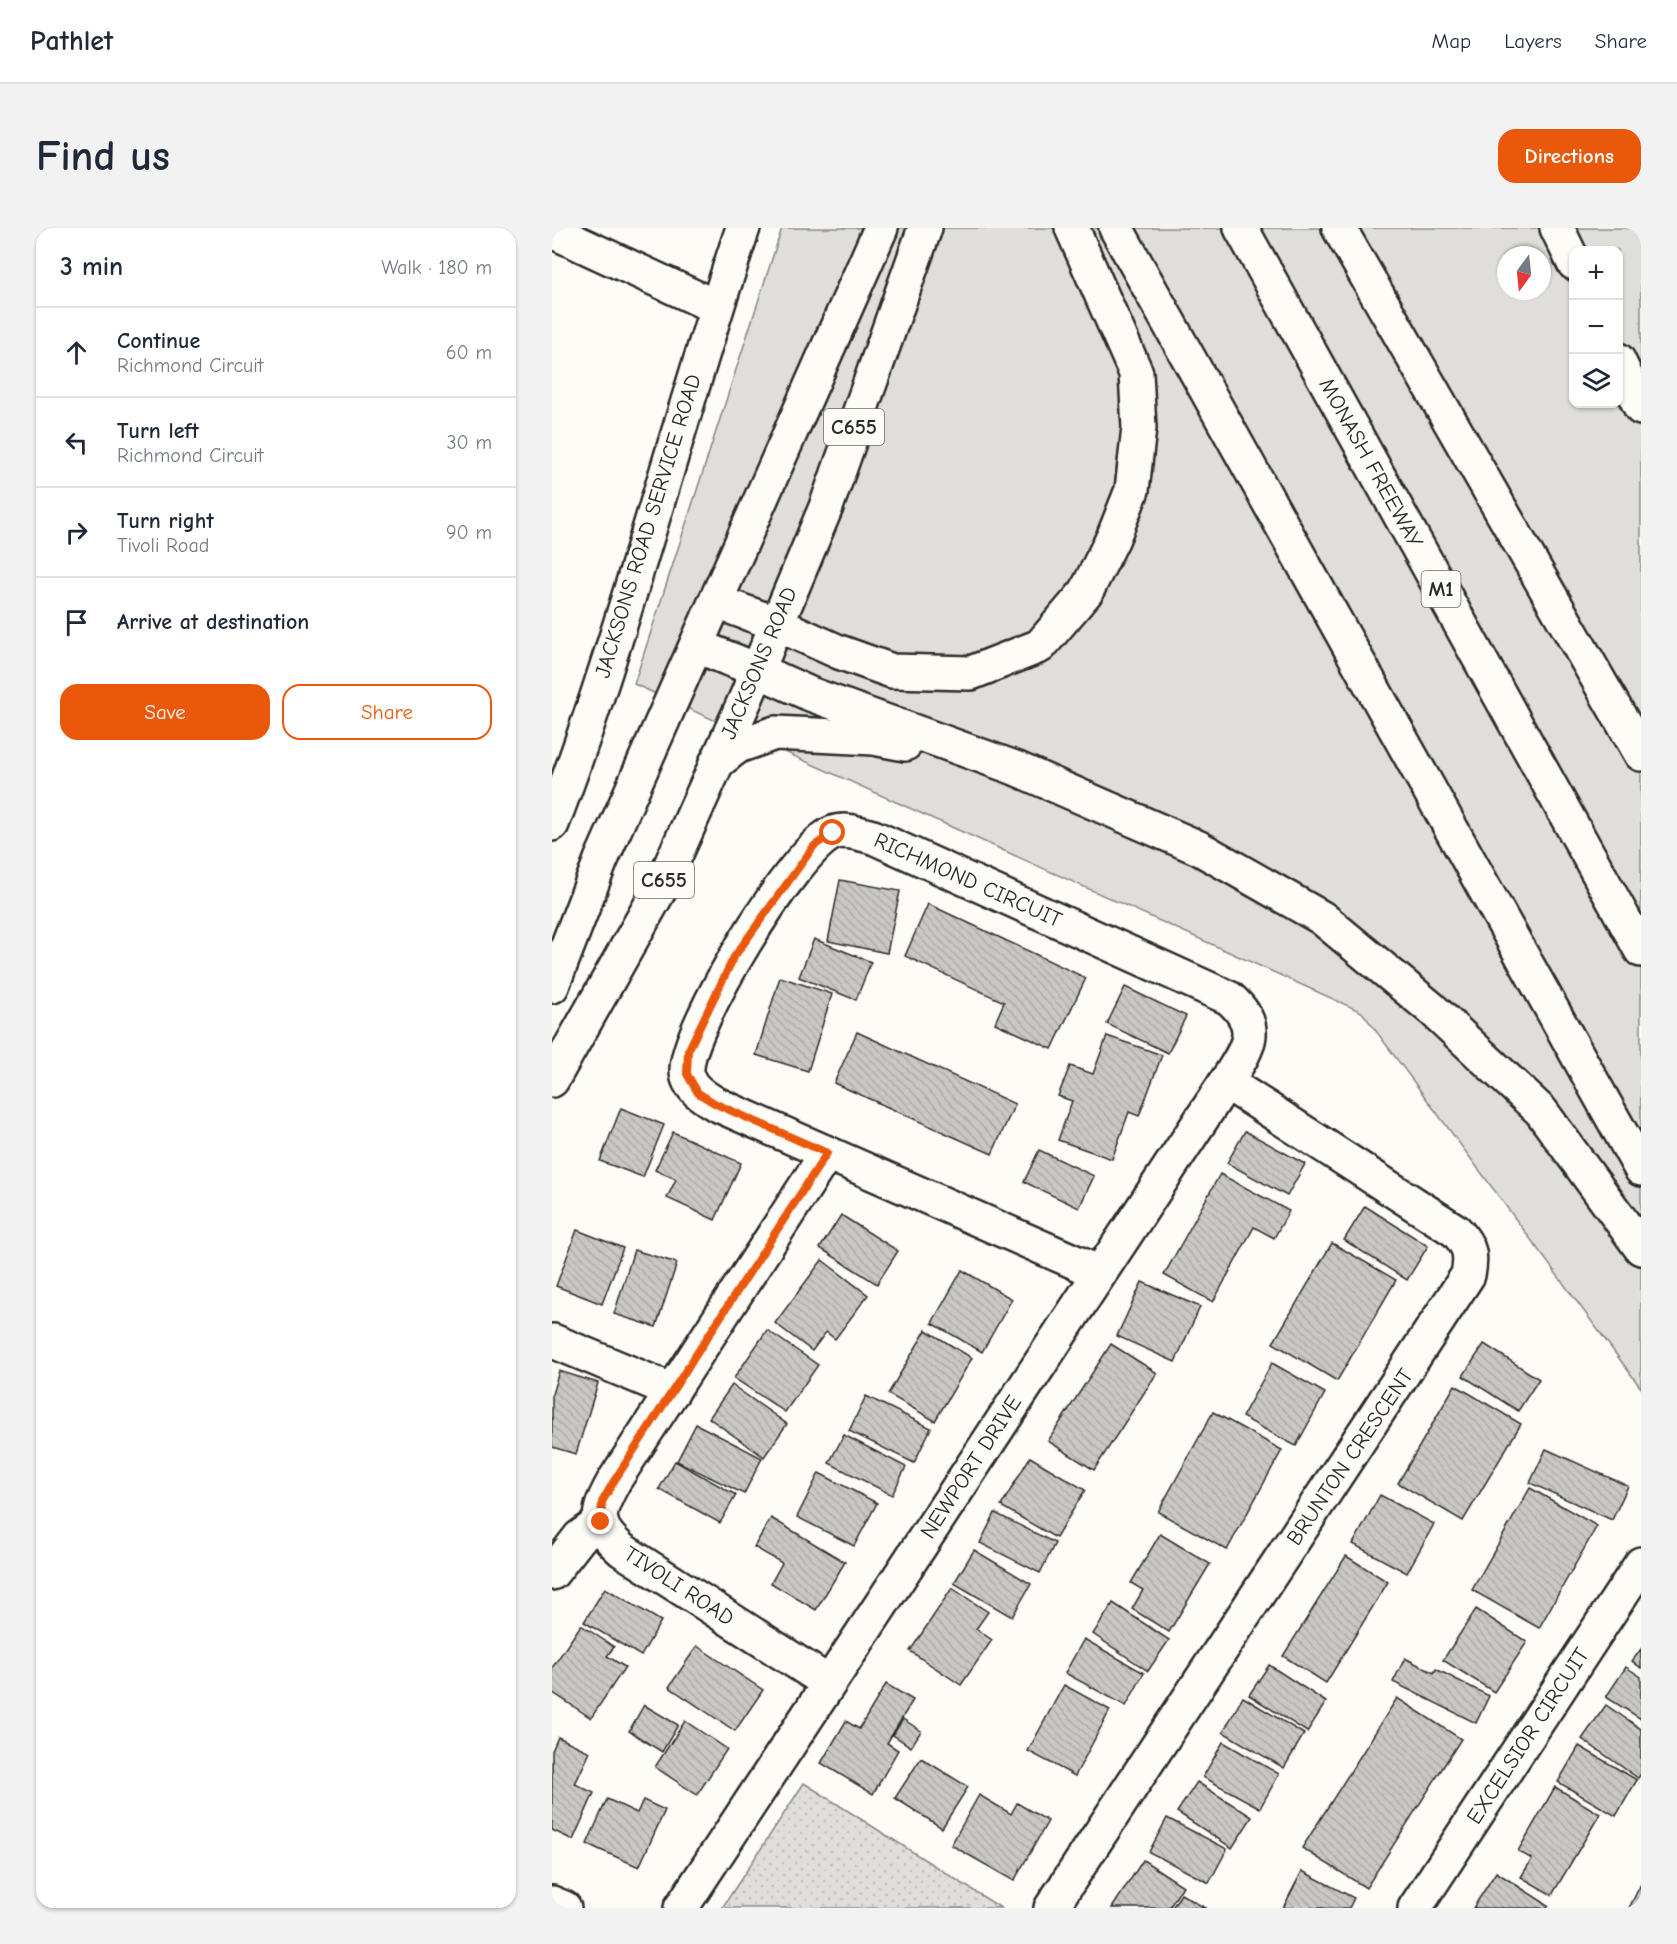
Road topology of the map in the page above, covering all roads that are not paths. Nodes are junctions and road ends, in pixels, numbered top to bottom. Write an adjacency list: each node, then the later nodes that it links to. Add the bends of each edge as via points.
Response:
1 (743, 228): 11 (main road, JACKSONS ROAD SERVICE ROAD)
2 (881, 228): 14 (main road, C655)
3 (925, 228): 15 (main road, JACKSONS ROAD / C655, via 826,507)
4 (1072, 228): 15 (main road, via 1136,373 1139,428 1132,490 1086,592 1040,646 971,673 892,671)
5 (1116, 228): 28 (main road)
6 (1242, 228): 22 (main road, MONASH FREEWAY / M1)
7 (1340, 228): 18 (main road)
8 (1557, 228): 10 (main road)
9 (552, 231): 11 (main road)
10 (1569, 253)
11 (716, 307): 21 (main road, JACKSONS ROAD SERVICE ROAD, via 621,621)
12 (1623, 370): 13 (main road)
13 (1641, 408)
14 (717, 602): 15 (main road); 16 (main road, C655)
15 (777, 624): 17 (main road, JACKSONS ROAD / C655)
16 (697, 646): 17 (main road); 23 (main road, C655, via 601,860)
17 (757, 670): 19 (main road, JACKSONS ROAD / C655); 20 (main road, via 810,694)
18 (1641, 754)
19 (716, 763): 20 (main road, via 738,746 775,733 874,738); 25 (main road, JACKSONS ROAD / C655, via 661,887)
20 (1015, 768): 29 (main road, via 1199,848 1322,918 1432,1009 1541,1111)
21 (552, 824)
22 (1641, 950)
23 (552, 986)
24 (1249, 1022): 26 (main road, NEWPORT DRIVE, via 1250,1038); 27 (main road, RICHMOND CIRCUIT, via 1243,1010 1229,998 1202,985 873,837 851,831 833,833 814,846 734,957 688,1051 687,1074 698,1093 716,1104)
25 (552, 1080)
26 (1226, 1082): 30 (main road, NEWPORT DRIVE); 40 (main road, BRUNTON CRESCENT, via 1456,1231 1468,1244 1472,1259 1468,1275)
27 (827, 1153): 30 (main road, RICHMOND CIRCUIT); 32 (main road)
28 (1641, 1169)
29 (1641, 1248)
30 (1100, 1273): 36 (main road, NEWPORT DRIVE)
31 (553, 1341): 32 (main road)
32 (673, 1391): 33 (main road, via 606,1495)
33 (601, 1522): 35 (main road, via 580,1537); 36 (main road, TIVOLI ROAD, via 603,1533 622,1550)
34 (1641, 1564): 41 (main road, EXCELSIOR CIRCUIT)
35 (552, 1573)
36 (829, 1683): 39 (main road, NEWPORT DRIVE)
37 (552, 1903): 38 (main road)
38 (564, 1908)
39 (681, 1908)
40 (1052, 1908)
41 (1415, 1908)

